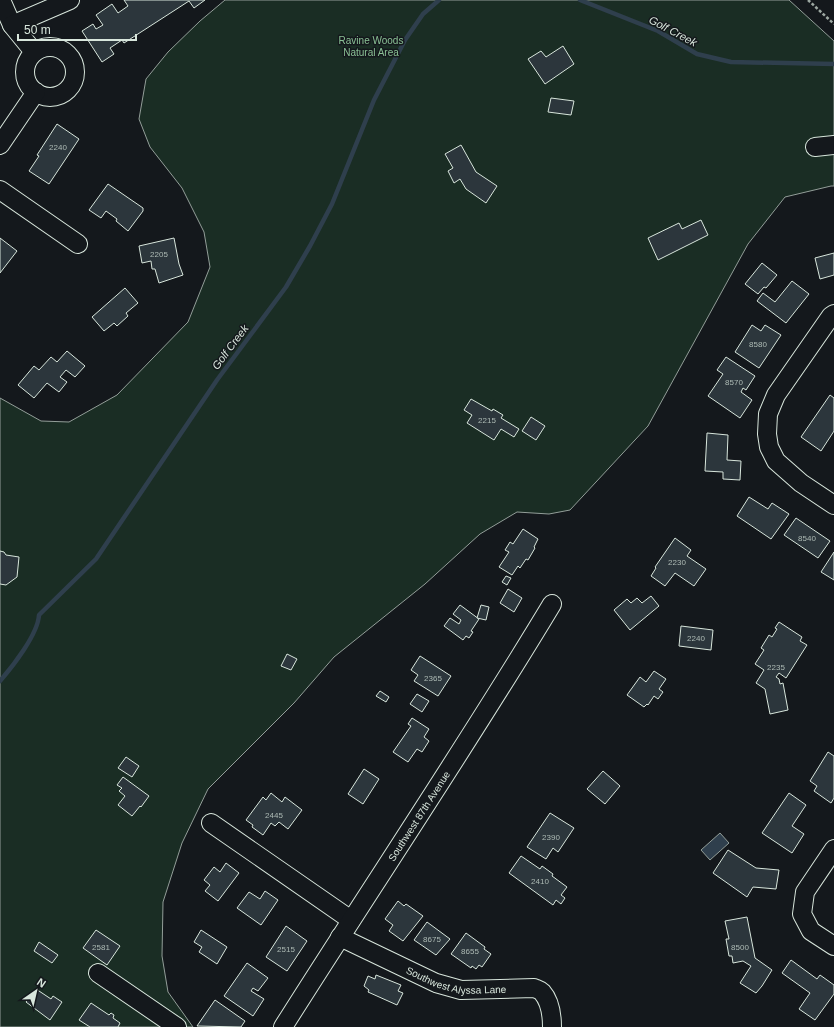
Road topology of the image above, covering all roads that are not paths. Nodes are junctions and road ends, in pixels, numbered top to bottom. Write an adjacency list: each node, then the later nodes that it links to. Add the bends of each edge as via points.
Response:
1 (1, 0): 3 (street)
2 (70, 0): 3 (street)
3 (12, 25): 4 (street)
4 (34, 52): 5 (street, via 26,66 25,75 27,83); 5 (street, via 41,48 58,48 71,58 76,74 74,82 63,94 47,97)
5 (36, 92): 6 (street)
6 (0, 145)
7 (834, 145): 8 (street)
8 (815, 147)
9 (0, 190): 10 (street)
10 (78, 244)
11 (834, 314): 12 (street, via 776,395 768,414 767,434 769,447 776,461 801,483)
12 (834, 505)
13 (552, 604): 16 (street, Southwest 87th Avenue, via 500,692)
14 (211, 823): 16 (street)
15 (834, 849): 18 (street, via 805,892 802,914 811,931)
16 (351, 920): 17 (street, Southwest 87th Avenue)
17 (340, 937): 21 (street, Southwest 87th Avenue); 22 (street, Southwest Alyssa Lane, via 449,988 534,988 542,992 546,999)
18 (834, 946)
19 (98, 973): 20 (street)
20 (177, 1027)
21 (283, 1027)
22 (552, 1027)

